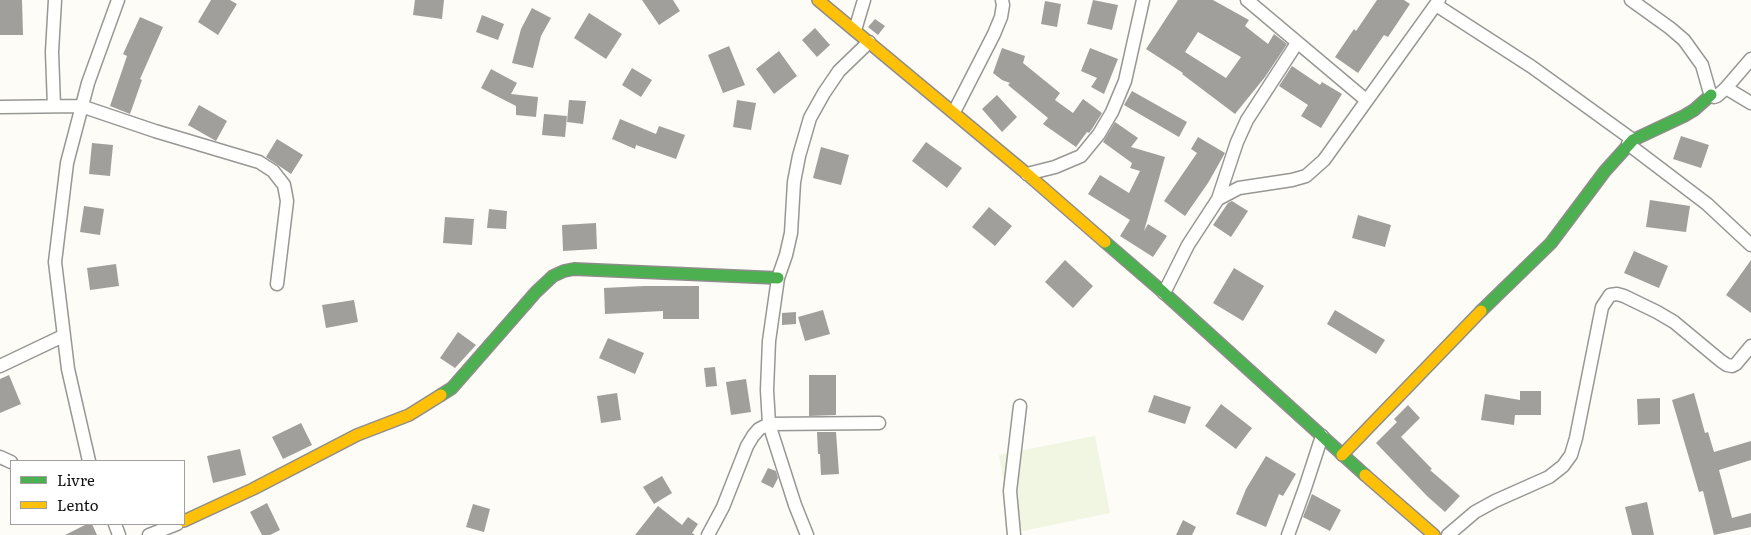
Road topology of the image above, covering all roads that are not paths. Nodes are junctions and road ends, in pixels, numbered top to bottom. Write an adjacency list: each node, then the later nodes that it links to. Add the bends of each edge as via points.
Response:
1 (55, 0): 18 (street, via 52,52)
2 (118, 0): 19 (street)
3 (818, 0): 10 (street)
4 (864, 0): 10 (street)
5 (1002, 0): 21 (street, via 1001,17 994,34)
6 (1143, 0): 23 (street, via 1125,81 1099,134 1081,156)
7 (1247, 0): 12 (street)
8 (1631, 0): 15 (street, via 1684,40 1702,65)
9 (1438, 2): 16 (street); 22 (street, via 1532,66)
10 (856, 30): 11 (street)
11 (869, 42): 21 (street); 26 (street, via 839,71 810,118 794,182 791,233)
12 (1297, 43): 16 (street); 24 (street, via 1247,120)
13 (1751, 59): 14 (street)
14 (1726, 88): 15 (street, via 1716,96); 17 (street)
15 (1711, 95): 22 (street, via 1684,116)
16 (1366, 100): 24 (street, via 1324,160 1306,176 1239,188)
17 (1751, 103)
18 (54, 106): 19 (street); 20 (street)
19 (81, 106): 27 (street, via 260,162 273,171 284,185 287,202); 29 (street, via 67,163 55,262)
20 (0, 107)
21 (954, 112): 23 (street)
22 (1631, 142): 25 (street); 36 (street, via 1551,243 1469,322)
23 (1027, 174): 28 (street)
24 (1218, 199): 28 (street, via 1188,245)
25 (1751, 245)
26 (778, 278): 34 (street, via 767,366); 38 (street, via 564,271 553,276 536,292 452,388 430,403)
27 (277, 284)
28 (1164, 293): 35 (street)
29 (63, 336): 31 (street); 37 (street)
30 (1751, 346): 46 (street, via 1736,364 1727,365 1674,322 1624,296 1610,295 1602,307 1576,438 1563,466 1549,477 1476,512)
31 (0, 366)
32 (1020, 406): 43 (street, via 1010,492)
33 (879, 423): 34 (street)
34 (769, 424): 41 (street, via 759,429 750,441); 42 (street)
35 (1322, 436): 36 (street); 44 (street)
36 (1342, 455): 45 (street)
37 (89, 460)
38 (185, 520)
39 (174, 525): 40 (street)
40 (149, 535)
41 (708, 535)
42 (807, 535)
43 (1014, 535)
44 (1288, 535)
45 (1434, 535)
46 (1448, 535)

